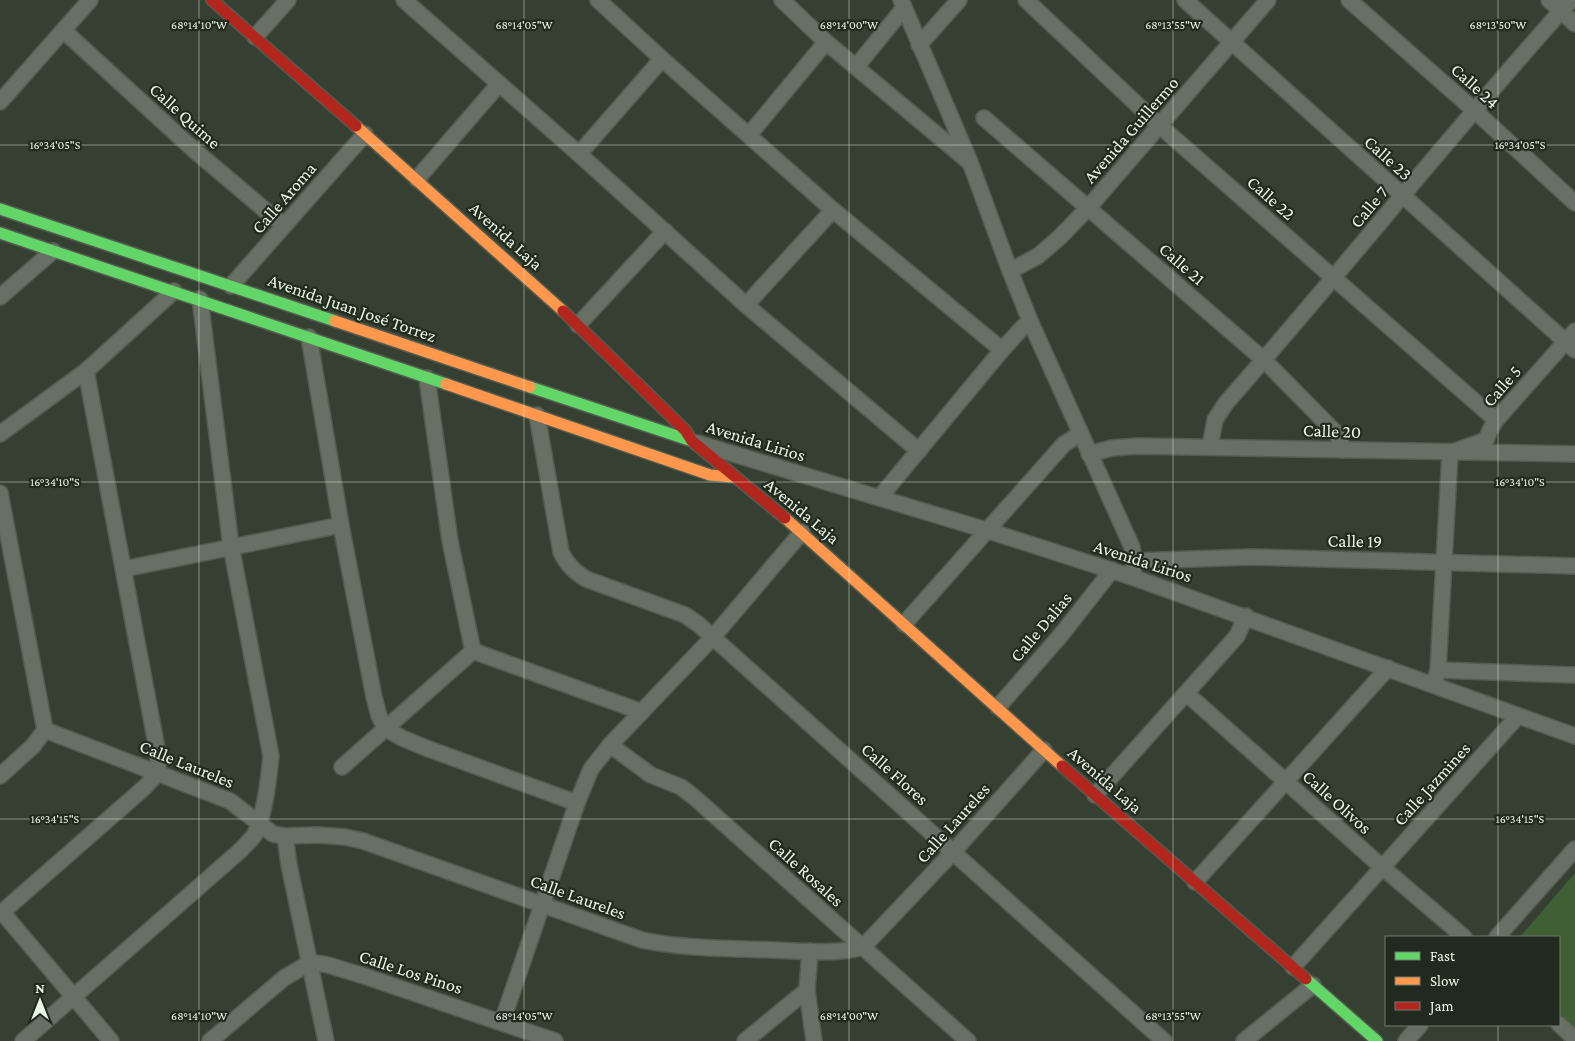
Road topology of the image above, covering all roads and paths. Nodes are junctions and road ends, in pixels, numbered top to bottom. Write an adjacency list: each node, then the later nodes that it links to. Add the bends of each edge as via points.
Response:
1 (90, 0): 16 (street)
2 (212, 0): 17 (street, Avenida Laja)
3 (288, 0): 17 (street)
4 (404, 0): 23 (street)
5 (598, 0): 21 (street)
6 (782, 0): 18 (street)
7 (958, 0): 20 (street)
8 (1026, 0): 27 (street, Calle 22)
9 (1186, 0): 19 (street, Calle 23)
10 (1268, 0): 19 (street, Avenida Guillermo)
11 (1349, 0): 25 (street, Calle 24)
12 (1549, 0): 14 (street)
13 (903, 4): 20 (street); 22 (street)
14 (1566, 6): 15 (street); 25 (street, Calle 7)
15 (1575, 24)
16 (64, 31): 24 (street); 38 (street, Calle Quime, via 194,150)
17 (255, 36): 28 (street, Avenida Laja)
18 (826, 42): 22 (street); 29 (street)
19 (1232, 42): 27 (street, Avenida Guillermo); 33 (street, Calle 23)
20 (919, 46): 31 (street)
21 (662, 59): 29 (street); 30 (street)
22 (856, 67): 31 (street)
23 (499, 84): 30 (street); 32 (street)
24 (0, 102)
25 (1474, 110): 33 (street, Calle 7); 34 (street, Calle 24)
26 (984, 118): 35 (street, Calle 21)
27 (1160, 126): 35 (street, Avenida Guillermo); 43 (street, Calle 22)
28 (365, 134): 32 (street, Avenida Laja); 38 (street, Calle Aroma)
29 (749, 136): 37 (street)
30 (579, 154): 39 (street)
31 (970, 162): 42 (street)
32 (417, 179): 50 (street, Avenida Laja)
33 (1402, 197): 43 (street, Calle 7); 52 (street, Calle 23)
34 (1575, 203)
35 (1088, 208): 42 (street, Avenida Guillermo, via 1038,256); 54 (street, Calle 21)
36 (0, 209): 44 (street, Avenida Juan José Torrez)
37 (833, 210): 48 (street); 53 (street)
38 (284, 226): 44 (street, Calle Aroma)
39 (665, 231): 48 (street); 50 (street)
40 (0, 233): 41 (street)
41 (53, 252): 45 (street); 46 (street)
42 (1010, 271): 49 (street)
43 (1334, 279): 54 (street, Calle 7); 58 (street, Calle 22)
44 (232, 286): 61 (street, Avenida Juan José Torrez)
45 (174, 291): 47 (street); 55 (street)
46 (0, 297)
47 (200, 300): 51 (street); 74 (street)
48 (746, 305): 64 (street)
49 (1031, 323): 53 (street, via 1023,327); 60 (street)
50 (578, 325): 61 (street, Avenida Laja, via 685,430)
51 (309, 337): 56 (street); 71 (street)
52 (1572, 341): 58 (street, Calle 5)
53 (1002, 350): 64 (street)
54 (1264, 360): 62 (street, Calle 7, via 1226,403 1216,420); 63 (street, Calle 21, via 1337,434)
55 (86, 371): 59 (street); 78 (street)
56 (427, 378): 57 (street); 84 (street, via 450,541)
57 (537, 416): 68 (street, via 710,475); 83 (street, Calle Flores, via 561,552 567,565 586,579 685,615)
58 (1496, 420): 65 (street, Calle 5, via 1486,440)
59 (0, 434)
60 (1080, 434): 66 (street); 72 (street, via 1064,444)
61 (692, 441): 68 (street, Avenida Laja); 70 (street, Avenida Lirios)
62 (1210, 446): 63 (street, Calle 20); 66 (street, Calle 20, via 1138,446)
63 (1342, 450): 65 (street, Calle 20)
64 (919, 451): 70 (street)
65 (1450, 452): 67 (street, Calle 20); 76 (street)
66 (1089, 454): 75 (street, via 1132,547)
67 (1575, 454)
68 (733, 477): 73 (street, Avenida Laja)
69 (0, 493): 93 (street)
70 (880, 497): 72 (street, Avenida Lirios)
71 (341, 525): 74 (street); 92 (street, via 374,697)
72 (986, 530): 79 (street, Avenida Lirios); 82 (street)
73 (802, 532): 82 (street, Avenida Laja); 83 (street)
74 (231, 546): 78 (street); 103 (street, via 270,756 270,774)
75 (1134, 560): 76 (street, Calle 19, via 1251,557); 80 (street)
76 (1443, 562): 77 (street, Calle 19); 87 (street)
77 (1575, 566)
78 (124, 568): 98 (street, via 158,754)
79 (1112, 570): 80 (street, Avenida Lirios); 89 (street, Calle Dalias)
80 (1132, 576): 81 (street, Avenida Lirios)
81 (1246, 616): 85 (street, Avenida Lirios); 88 (street, via 1237,636)
82 (904, 624): 89 (street, Avenida Laja)
83 (713, 637): 90 (street); 106 (street, Calle Flores)
84 (473, 650): 90 (street); 92 (street)
85 (1388, 668): 87 (street, Avenida Lirios); 100 (street)
86 (1575, 675): 87 (street)
87 (1436, 677): 91 (street, Avenida Lirios)
88 (1186, 694): 100 (street, Calle Olivos); 101 (street)
89 (998, 707): 96 (street, Avenida Laja)
90 (642, 712): 95 (street)
91 (1518, 716): 94 (street, Avenida Lirios); 107 (street, Calle Jazmines)
92 (385, 728): 97 (street); 102 (street, via 426,748)
93 (44, 730): 98 (street, Calle Laureles); 99 (street, via 33,746)
94 (1575, 736)
95 (610, 745): 102 (street, via 591,769); 113 (street, Calle Rosales, via 651,775 681,787 694,797)
96 (1044, 750): 101 (street, Avenida Laja); 106 (street, Calle Laureles)
97 (342, 767)
98 (158, 772): 103 (street, Calle Laureles, via 230,801); 110 (street)
99 (0, 776)
100 (1286, 781): 107 (street, Calle Olivos); 108 (street)
101 (1096, 795): 108 (street, Avenida Laja)
102 (577, 803): 109 (street)
103 (259, 823): 104 (street, Calle Laureles, via 273,834); 119 (street, via 242,849)
104 (285, 836): 109 (street, Calle Laureles, via 318,835 363,841); 115 (street)
105 (1575, 849): 112 (street)
106 (954, 851): 113 (street, Calle Laureles); 132 (street, Calle Flores)
107 (1382, 867): 111 (street, Calle Olivos); 116 (street, Calle Jazmines)
108 (1195, 882): 116 (street, Avenida Laja)
109 (542, 904): 114 (street, Calle Laureles, via 642,940 671,946); 120 (street)
110 (1, 913): 119 (street)
111 (1463, 936)
112 (1498, 936)
113 (863, 947): 114 (street, Calle Laureles); 131 (street, Calle Rosales)
114 (810, 951): 118 (street)
115 (310, 962): 120 (street, Calle Los Pinos, via 364,976); 126 (street, via 284,978); 127 (street)
116 (1293, 967): 117 (street, Avenida Laja)
117 (1313, 984): 133 (street); 134 (street, Avenida Laja)
118 (807, 990): 129 (street); 130 (street)
119 (73, 997): 124 (street); 125 (street)
120 (502, 1022): 128 (street, Calle Los Pinos)
121 (1560, 1025): 123 (street)
122 (1419, 1026): 135 (street)
123 (1575, 1039)
124 (22, 1041)
125 (111, 1041)
126 (210, 1041)
127 (326, 1041)
128 (555, 1041)
129 (745, 1041)
130 (814, 1041)
131 (968, 1041)
132 (1164, 1041)
133 (1244, 1041)
134 (1377, 1041)
135 (1406, 1041)

